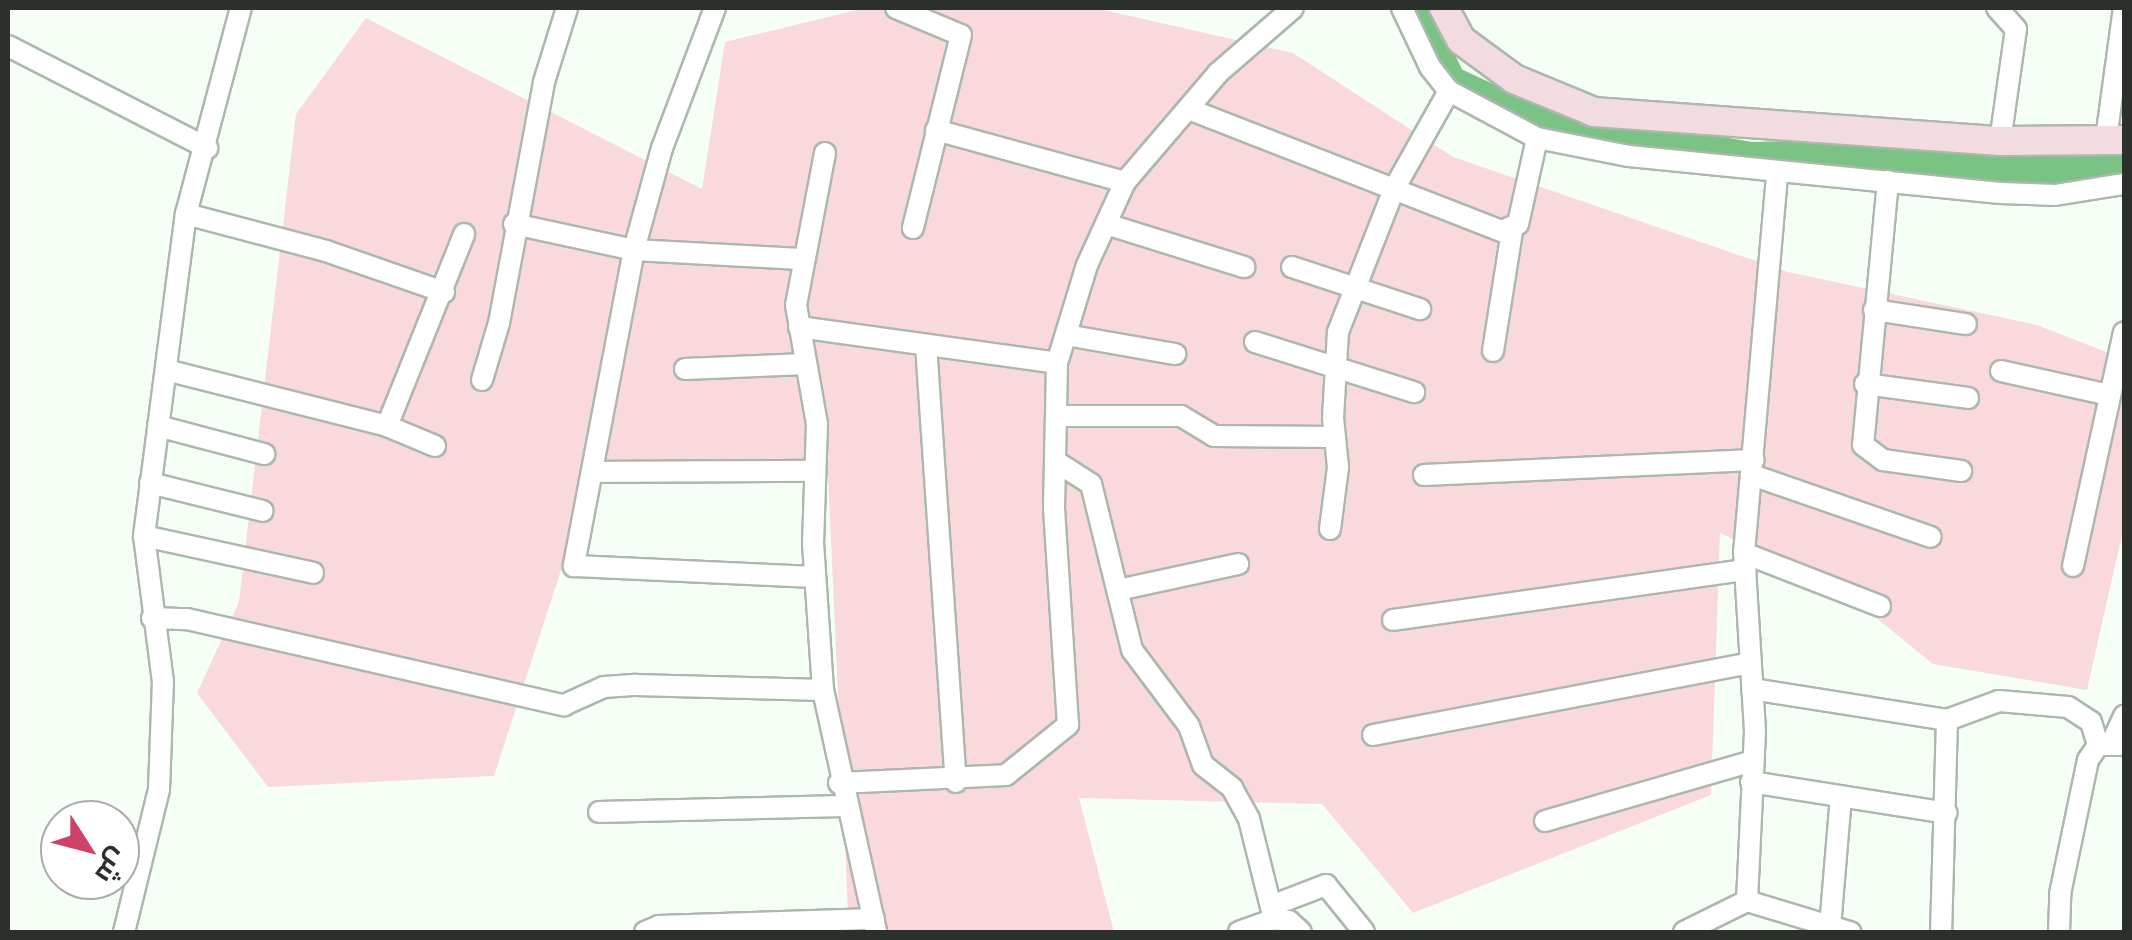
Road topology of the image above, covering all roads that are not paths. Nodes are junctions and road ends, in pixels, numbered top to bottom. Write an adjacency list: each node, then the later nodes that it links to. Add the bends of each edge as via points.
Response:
1 (241, 8): 17 (street)
2 (567, 8): 25 (street)
3 (715, 8): 30 (street, via 662,148)
4 (896, 8): 13 (street, via 960,34)
5 (1293, 8): 12 (street, via 1218,73)
6 (1402, 8): 11 (street, via 1430,68)
7 (1444, 8): 16 (street, via 1461,40 1514,79 1594,112)
8 (1997, 8): 16 (street, via 2016,29)
9 (2124, 8): 15 (street)
10 (8, 46): 17 (street)
11 (1449, 91): 14 (street); 23 (street)
12 (1191, 110): 21 (street); 23 (street)
13 (936, 130): 21 (street); 27 (street)
14 (1537, 138): 19 (street); 28 (street)
15 (2115, 140): 16 (street)
16 (2000, 141)
17 (207, 148): 24 (street)
18 (825, 153): 31 (street)
19 (1777, 172): 20 (street); 64 (street)
20 (1888, 181): 22 (street, via 2055,195); 37 (street)
21 (1125, 182): 26 (street)
22 (2124, 184)
23 (1394, 190): 28 (street); 34 (street)
24 (186, 214): 35 (street, via 326,250); 50 (street)
25 (514, 224): 30 (street); 52 (street)
26 (1106, 224): 32 (street); 41 (street)
27 (913, 228)
28 (1512, 231): 44 (street)
29 (464, 234): 35 (street)
30 (634, 250): 31 (street); 67 (street)
31 (801, 259): 39 (street)
32 (1244, 267)
33 (1292, 267): 34 (street)
34 (1354, 286): 36 (street); 48 (street, via 1338,332)
35 (444, 292): 59 (street)
36 (1420, 308)
37 (1874, 310): 38 (street); 53 (street)
38 (1966, 324)
39 (800, 327): 43 (street); 47 (street)
40 (2124, 332): 55 (street)
41 (1066, 335): 45 (street); 46 (street)
42 (1254, 342): 48 (street)
43 (926, 345): 46 (street); 91 (street)
44 (1493, 351)
45 (1174, 354)
46 (1057, 363): 57 (street)
47 (806, 364): 49 (street); 65 (street, via 817,424)
48 (1336, 366): 54 (street); 60 (street)
49 (686, 369)
50 (166, 370): 58 (street); 59 (street)
51 (2001, 370): 55 (street)
52 (482, 380)
53 (1865, 384): 56 (street); 66 (street, via 1861,432 1870,452 1883,460)
54 (1414, 392)
55 (2110, 395): 76 (street)
56 (1968, 398)
57 (1056, 416): 60 (street, via 1181,416 1214,436); 63 (street)
58 (158, 426): 62 (street); 69 (street)
59 (388, 426): 61 (street)
60 (1335, 437): 71 (street)
61 (435, 446)
62 (264, 454)
63 (1055, 461): 79 (street, via 1091,484); 91 (street, via 1068,725 1016,770)
64 (1753, 468): 68 (street); 73 (street); 74 (street)
65 (815, 470): 67 (street); 78 (street)
66 (1961, 470)
67 (594, 472): 78 (street, via 574,566)
68 (1424, 475)
69 (150, 483): 70 (street); 72 (street)
70 (263, 511)
71 (1330, 529)
72 (144, 536): 77 (street); 81 (street)
73 (1930, 537)
74 (1745, 562): 80 (street); 82 (street); 83 (street)
75 (1238, 564): 79 (street)
76 (2072, 566)
77 (313, 573)
78 (815, 577): 85 (street)
79 (1118, 590): 99 (street, via 1132,650 1189,726 1203,765 1232,788 1249,819)
80 (1880, 606)
81 (152, 618): 85 (street, via 187,619 564,705 604,687 636,684); 102 (street, via 163,682 160,788)
82 (1393, 620)
83 (1749, 663): 84 (street); 88 (street)
84 (1752, 689): 87 (street); 90 (street)
85 (823, 690): 92 (street)
86 (2124, 716): 89 (street)
87 (1948, 720): 89 (street, via 1999,701 2068,707); 96 (street)
88 (1373, 734)
89 (2111, 744): 109 (street, via 2088,760 2060,894)
90 (1752, 772): 93 (street); 97 (street); 98 (street)
91 (956, 782): 92 (street)
92 (839, 783): 94 (street)
93 (1842, 796): 96 (street); 101 (street)
94 (844, 806): 95 (street); 100 (street)
95 (599, 812)
96 (1947, 813): 108 (street)
97 (1544, 822)
98 (1747, 900): 101 (street); 107 (street)
99 (1273, 912): 104 (street); 105 (street); 106 (street, via 1326,885)
100 (875, 926): 103 (street, via 659,926)
101 (1842, 931)
102 (124, 932)
103 (645, 932)
104 (1239, 932)
105 (1301, 932)
106 (1364, 932)
107 (1684, 932)
108 (1941, 932)
109 (2059, 932)

